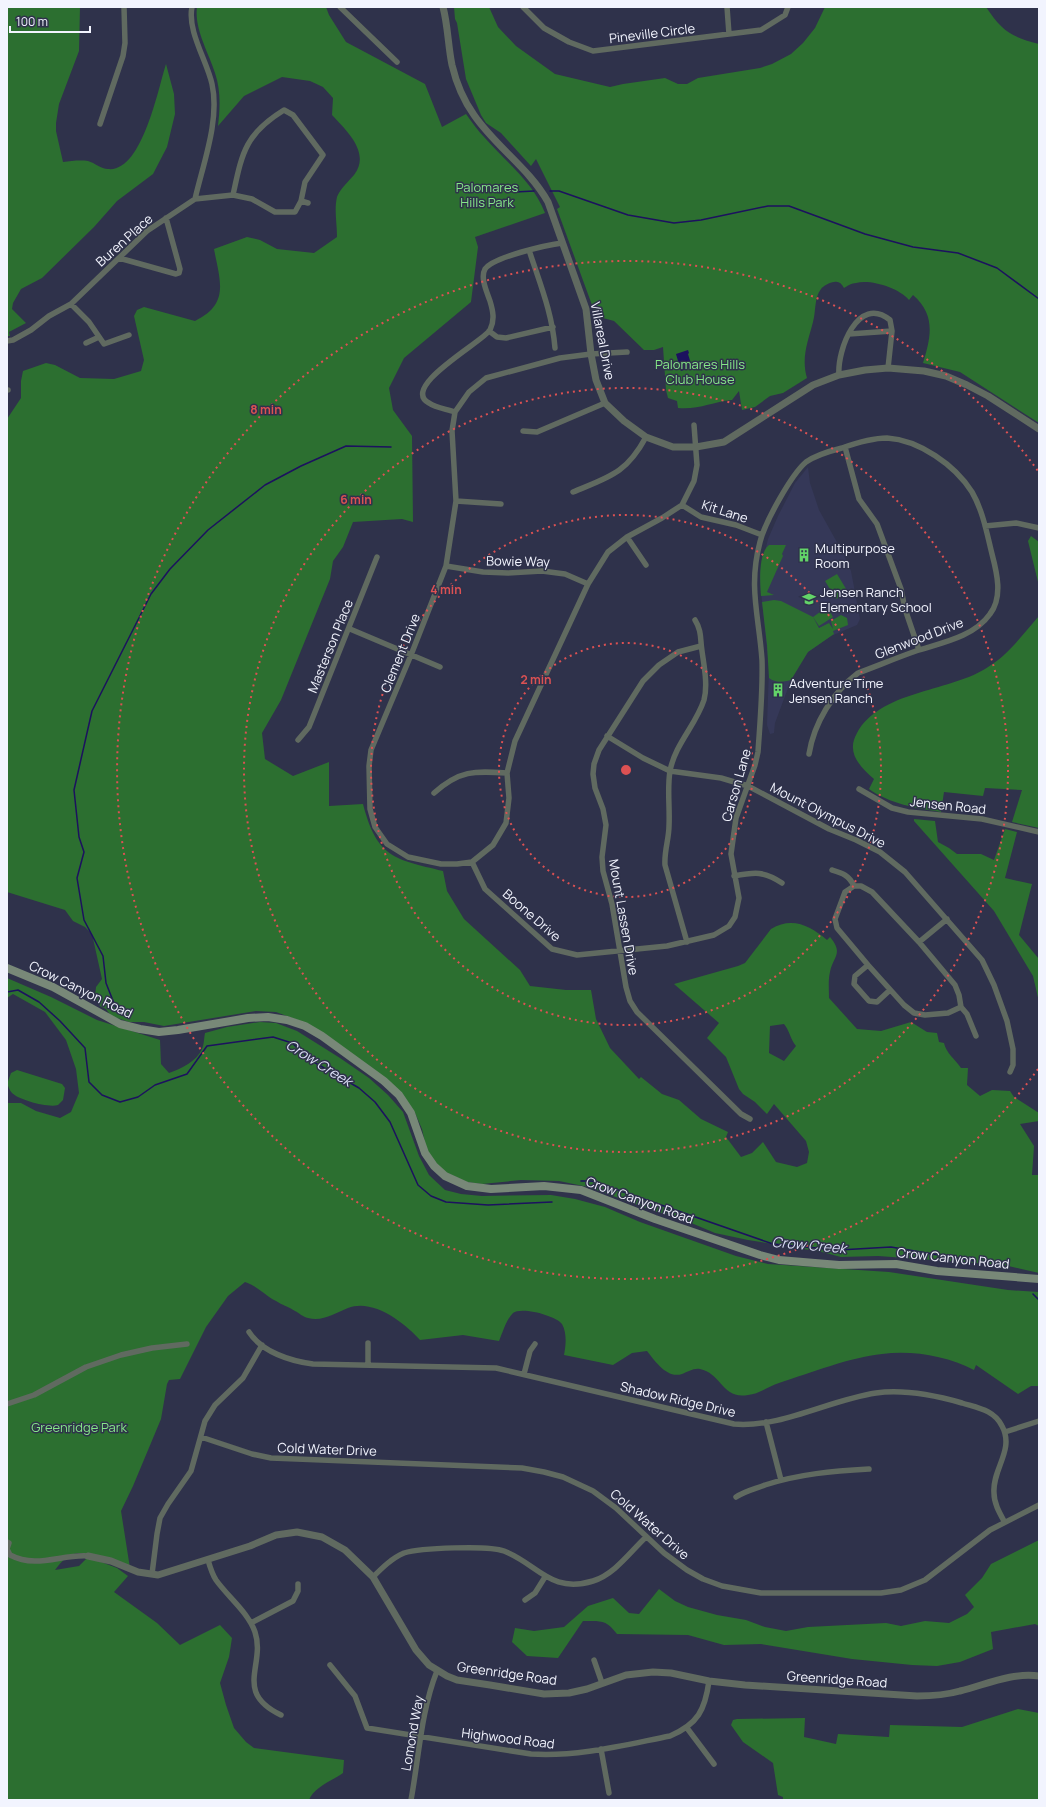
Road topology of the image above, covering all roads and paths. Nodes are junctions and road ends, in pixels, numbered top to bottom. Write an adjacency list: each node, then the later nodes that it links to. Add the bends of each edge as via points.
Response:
1 (124, 7): 10 (street, via 126,42)
2 (192, 7): 12 (street, via 193,28 212,83 214,102 214,116)
3 (340, 7): 9 (street)
4 (443, 7): 16 (street, Villareal Drive, via 452,65 466,102 486,130 540,187)
5 (523, 7): 8 (street, Pineville Circle, via 544,28 592,52)
6 (727, 7): 8 (street)
7 (788, 7): 8 (street, Pineville Circle, via 784,15 761,30)
8 (729, 34)
9 (397, 62)
10 (100, 124)
11 (233, 195): 12 (street, Buren Place); 13 (street, Buren Place, via 252,199 275,212 295,212); 13 (street, via 239,165 248,141 267,121 284,110 294,115 323,155 304,182)
12 (195, 199): 15 (street, Buren Place)
13 (301, 201): 14 (street)
14 (308, 203)
15 (166, 218): 18 (street, Buren Place, via 147,231); 18 (street, via 179,273)
16 (562, 243): 17 (street); 30 (street, Villareal Drive, via 586,309)
17 (529, 250): 20 (street); 21 (street, via 493,262 485,269 483,278 493,311 493,322)
18 (119, 258): 19 (street, Buren Place)
19 (71, 304): 25 (street, via 89,322); 26 (street, Buren Place, via 31,330)
20 (553, 327): 21 (street, via 506,338 498,337); 28 (street)
21 (489, 331): 34 (street, via 452,359 427,382 423,390 423,396 428,403)
22 (892, 331): 23 (street); 23 (street, via 890,320 879,313 862,317 854,323); 31 (street)
23 (849, 334): 32 (street, via 838,360)
24 (129, 335): 25 (street, via 104,344)
25 (99, 337): 27 (street)
26 (7, 341)
27 (86, 343)
28 (555, 348)
29 (627, 352): 30 (street, Clement Drive)
30 (591, 354): 33 (street, Villareal Drive, via 596,380); 34 (street, Clement Drive, via 560,358 486,378 469,392)
31 (888, 368): 32 (street, Villareal Drive); 36 (street, Villareal Drive, via 946,376 988,396)
32 (839, 375): 39 (street, Villareal Drive, via 813,385 724,442)
33 (605, 403): 37 (street, via 537,432); 38 (street, Villareal Drive)
34 (455, 412): 42 (street, Clement Drive, via 452,431)
35 (694, 425): 39 (street)
36 (1039, 430)
37 (523, 431)
38 (646, 437): 39 (street, Villareal Drive, via 673,447); 41 (street, via 636,455 624,468)
39 (696, 447): 44 (street, via 697,465 694,481)
40 (845, 447): 45 (street, Glenwood Drive, via 868,440 887,438 922,448 956,474 972,492); 47 (street, Glenwood Drive, via 806,462 789,483); 56 (street, via 859,499 877,524 901,589)
41 (573, 492)
42 (456, 501): 43 (street); 51 (street, Clement Drive)
43 (501, 504)
44 (682, 505): 47 (street, Kit Lane, via 701,517); 48 (street)
45 (985, 526): 46 (street, via 1016,523); 56 (street, Glenwood Drive, via 998,589 991,613 976,629)
46 (1039, 528)
47 (762, 535): 64 (street, Carson Lane, via 754,574 762,661 759,734 755,765)
48 (627, 536): 50 (street); 52 (street, via 608,552)
49 (377, 557): 54 (street, Masterson Place)
50 (646, 565)
51 (446, 566): 52 (street, Bowie Way, via 508,573 542,571 565,574); 57 (street, Clement Drive)
52 (588, 584): 63 (street, via 515,741)
53 (694, 620): 55 (street, via 700,628)
54 (350, 629): 57 (street); 60 (street, Masterson Place, via 310,727)
55 (701, 646): 59 (street, Mount Lassen Drive, via 678,652 659,665 643,681); 62 (street, via 705,670 704,699 694,722 680,743)
56 (919, 650): 61 (street, Glenwood Drive, via 858,673 845,683 833,696 824,713 811,742)
57 (411, 655): 58 (street); 68 (street, Clement Drive, via 371,750 370,809 375,826 387,844 408,857 441,864)
58 (440, 667)
59 (608, 736): 62 (street, Mount Olympus Drive, via 642,758); 77 (street, Mount Lassen Drive, via 599,750 593,774 606,825 603,871)
60 (298, 740)
61 (809, 754)
62 (670, 771): 64 (street, Mount Olympus Drive, via 721,778); 74 (street, via 665,865)
63 (507, 773): 66 (street, via 482,771 459,775); 68 (street, via 509,798 506,822 493,845)
64 (748, 786): 70 (street, Carson Lane, via 736,818 731,854); 73 (street, Mount Olympus Drive, via 828,829 880,852 905,872)
65 (859, 789): 67 (street, Jensen Road, via 892,808 908,812 982,819)
66 (434, 793)
67 (1039, 832)
68 (472, 862): 77 (street, Boone Drive, via 485,889 552,949 577,955)
69 (832, 870): 72 (street, via 845,874)
70 (734, 876): 71 (street, via 762,873); 74 (street, Carson Lane, via 739,898 735,917 729,926 714,935)
71 (782, 883)
72 (854, 886): 75 (street, via 861,886 872,892); 78 (street, via 845,892 835,919 837,928)
73 (947, 919): 75 (street); 83 (street, Mount Olympus Drive, via 982,960 994,985 1013,1049 1013,1065)
74 (686, 942): 76 (street, Carson Lane)
75 (919, 942): 81 (street, via 955,985)
76 (667, 946): 77 (street, Boone Drive)
77 (620, 951): 84 (street, Mount Lassen Drive, via 630,1001 638,1012 741,1114)
78 (868, 965): 80 (street); 80 (street, via 855,976 854,984 869,1002 877,1002)
79 (7, 968): 85 (main road, Crow Canyon Road, via 52,987 120,1024 140,1029 159,1032 248,1018 287,1020 305,1026 399,1094 411,1112 425,1152 434,1166 445,1176 467,1186 491,1189 544,1186 581,1190 655,1219 760,1256 779,1260 896,1264 937,1271)
80 (890, 990): 81 (street, via 914,1013 948,1013)
81 (961, 1007): 82 (street, via 967,1014)
82 (976, 1036)
83 (1010, 1072)
84 (750, 1119)
85 (1039, 1279)
86 (249, 1332): 90 (street, Shadow Ridge Drive, via 253,1339)
87 (368, 1343): 91 (street)
88 (186, 1344): 93 (street, via 121,1355 86,1367 34,1395)
89 (535, 1344): 92 (street, via 530,1351)
90 (262, 1345): 91 (street, Shadow Ridge Drive, via 297,1362); 97 (street, via 243,1378 209,1413)
91 (368, 1365): 92 (street, Shadow Ridge Drive, via 496,1368)
92 (524, 1374): 95 (street, Shadow Ridge Drive, via 723,1422 746,1425)
93 (7, 1404)
94 (1039, 1421): 96 (street)
95 (766, 1422): 96 (street, Shadow Ridge Drive, via 875,1393 906,1392 933,1395 984,1409 997,1418); 99 (street)
96 (1005, 1432): 102 (street, via 1007,1444 994,1484 996,1504)
97 (201, 1437): 103 (street, Cold Water Drive, via 271,1458 522,1468 544,1472 578,1483 593,1491 616,1508); 107 (street, via 191,1471 160,1518)
98 (869, 1469): 99 (street, via 826,1471)
99 (781, 1480): 100 (street)
100 (736, 1497)
101 (1039, 1505): 102 (street, Cold Water Drive)
102 (1004, 1521): 103 (street, Cold Water Drive, via 925,1580 901,1590 880,1593 761,1593 722,1586 687,1570)
103 (646, 1537): 109 (street, via 624,1560 600,1578 581,1584 570,1584)
104 (7, 1542): 105 (street, Greenridge Road, via 10,1555 26,1562)
105 (88, 1556): 107 (street, Greenridge Road)
106 (208, 1560): 107 (street, Greenridge Road, via 165,1573); 108 (street, Greenridge Road, via 276,1535 308,1533 334,1542 356,1559); 112 (street, via 216,1579)
107 (152, 1574)
108 (373, 1577): 109 (street, via 385,1565 405,1553 483,1547 512,1555); 115 (street, Greenridge Road, via 416,1650)
109 (545, 1577): 111 (street, via 535,1593)
110 (298, 1584): 112 (street, via 293,1601)
111 (525, 1600)
112 (251, 1623): 119 (street, via 257,1641 253,1676 256,1692 270,1710)
113 (594, 1660): 118 (street)
114 (330, 1666): 121 (street, Highwood Road, via 355,1696 367,1728)
115 (437, 1671): 118 (street, Greenridge Road, via 457,1680 544,1694 578,1691); 121 (street, Lomond Way, via 431,1686)
116 (1039, 1676): 117 (street, Greenridge Road, via 1018,1676 935,1696 745,1685)
117 (709, 1680): 118 (street, Greenridge Road, via 653,1672 626,1675); 120 (street, Highwood Road, via 703,1707)
118 (602, 1683)
119 (281, 1715)
120 (687, 1728): 122 (street, Highwood Road, via 670,1736); 123 (street)
121 (422, 1737): 122 (street, Highwood Road, via 536,1754 564,1755); 125 (street, Lomond Way)
122 (601, 1749): 124 (street)
123 (714, 1764)
124 (609, 1793)
125 (412, 1800)

